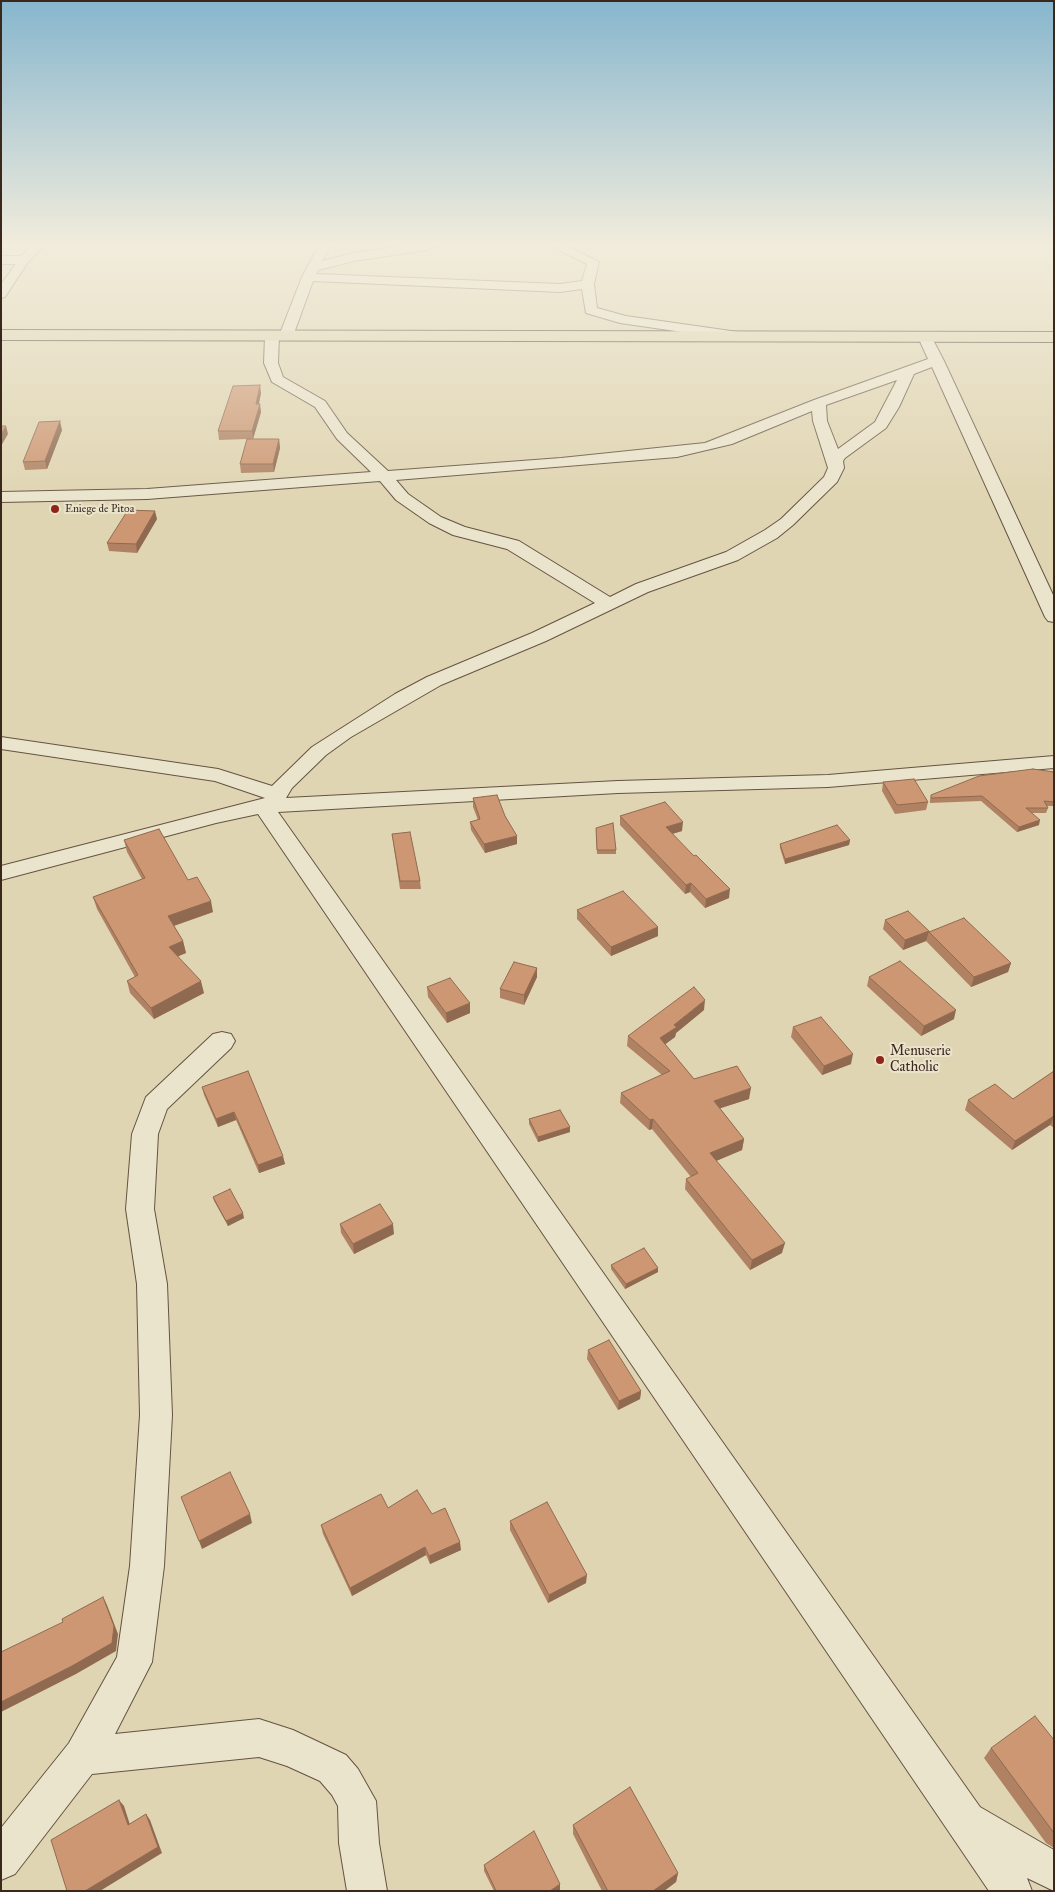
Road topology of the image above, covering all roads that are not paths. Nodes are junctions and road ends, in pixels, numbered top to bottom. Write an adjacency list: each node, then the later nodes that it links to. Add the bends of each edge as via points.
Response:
1 (282, 330): 4 (street)
2 (699, 330): 5 (street)
3 (1, 335): 4 (highway)
4 (279, 336): 5 (highway); 12 (street, via 270,363 278,379 320,404 342,436)
5 (747, 337): 6 (highway)
6 (926, 337): 7 (highway); 8 (street)
7 (1054, 338)
8 (936, 361): 9 (street); 15 (street)
9 (908, 371): 10 (street); 11 (street, via 881,425)
10 (819, 403): 11 (street, via 820,420); 12 (street, via 726,441 693,450 561,464)
11 (834, 460): 14 (street, via 836,468 831,479 771,534 732,556 661,580)
12 (383, 475): 13 (street, via 147,494); 14 (street, via 402,497 434,520 459,531 513,546)
13 (1, 496)
14 (609, 604): 18 (street, via 402,698 319,751)
15 (1054, 617)
16 (1, 743): 18 (street, via 218,775)
17 (1054, 762): 18 (street, via 828,781)
18 (270, 802): 19 (street); 22 (street)
19 (1, 873)
20 (222, 1042): 21 (street, via 155,1104 145,1134 140,1209 152,1284 156,1415 147,1566 134,1662)
21 (82, 1756): 23 (street); 25 (street, via 259,1738 309,1756 333,1768 357,1801 359,1843)
22 (964, 1819): 24 (street); 26 (street)
23 (1, 1860)
24 (1054, 1872)
25 (367, 1891)
26 (1012, 1891)

